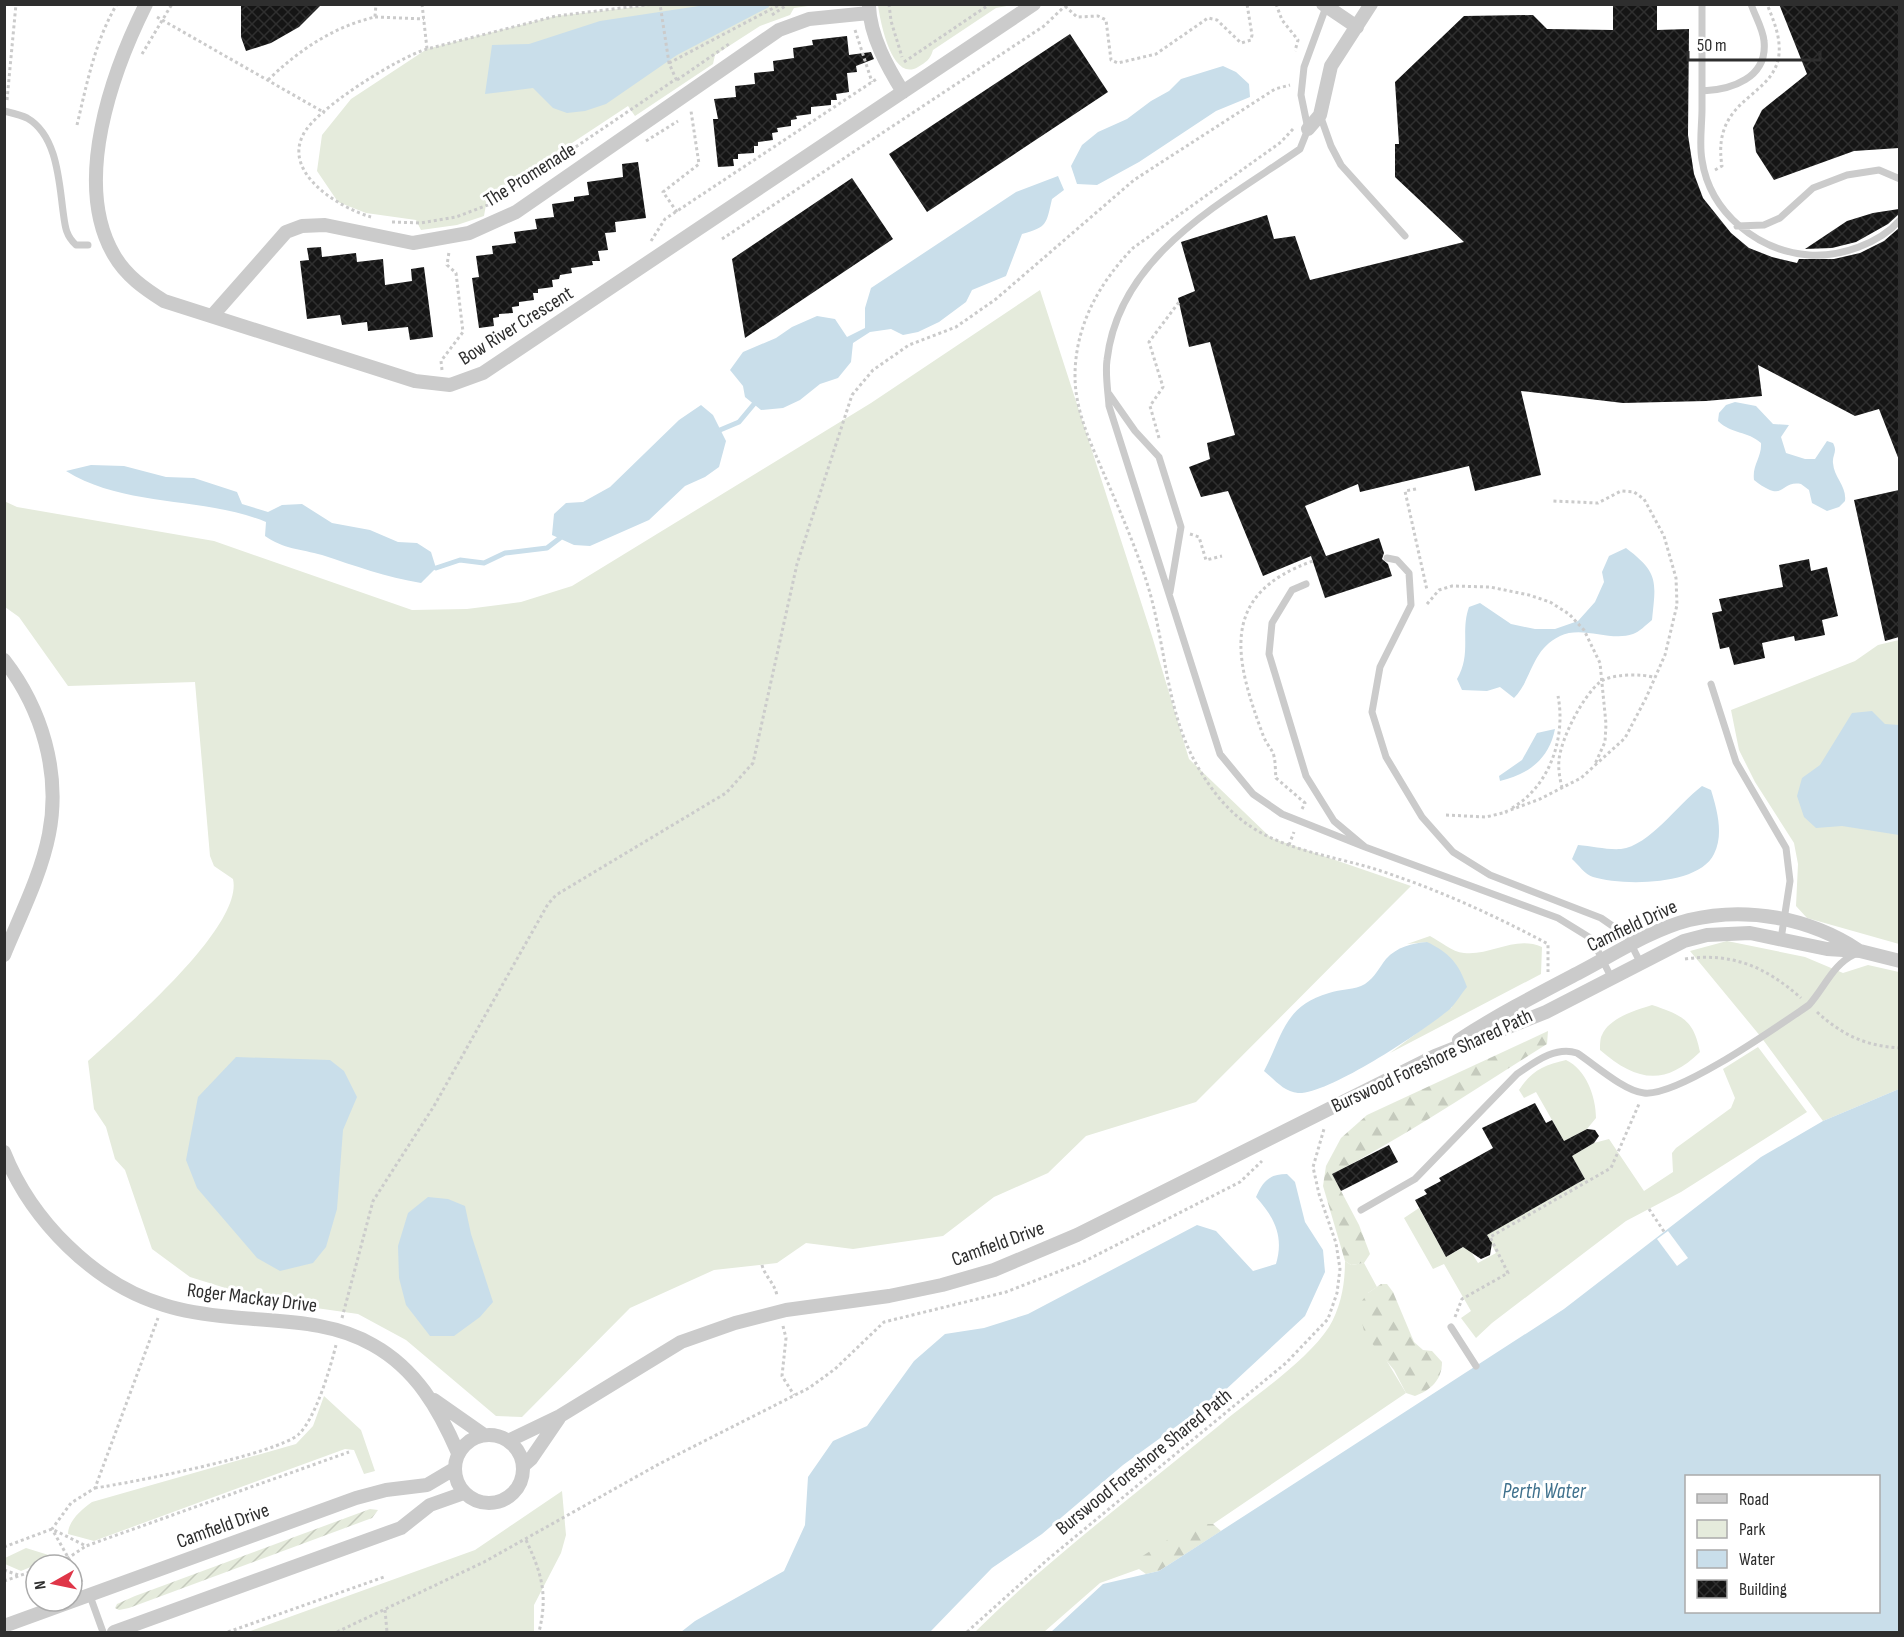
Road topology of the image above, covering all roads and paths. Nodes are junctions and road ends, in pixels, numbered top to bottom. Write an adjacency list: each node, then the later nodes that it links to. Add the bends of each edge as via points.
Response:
1 (15, 4): 38 (path)
2 (117, 4): 42 (path, via 91,65)
3 (172, 4): 24 (path)
4 (376, 4): 22 (path)
5 (422, 4): 23 (path)
6 (654, 4): 17 (path)
7 (660, 4): 29 (path)
8 (781, 4): 29 (path)
9 (889, 4): 30 (path)
10 (1034, 4): 36 (street, Bow River Crescent)
11 (1246, 4): 18 (path, via 1252,35 1246,43 1217,20 1208,18 1156,54 1118,63 1111,60 1103,16 1077,17)
12 (1276, 4): 28 (path, via 1282,20 1298,40)
13 (1371, 4): 26 (street)
14 (1701, 4): 35 (lane)
15 (1751, 4): 35 (lane, via 1764,40 1758,65 1749,80 1721,91)
16 (1767, 4): 44 (path, via 1777,30 1778,61 1772,75 1729,116 1721,132 1722,166)
17 (645, 5): 27 (path, via 556,16)
18 (1066, 5): 51 (path, via 1044,26)
19 (1326, 5): 26 (street); 43 (lane, via 1301,80)
20 (142, 6): 24 (path); 55 (street, Bow River Crescent, via 123,53 100,139 97,205 106,238 126,272 164,301)
21 (869, 9): 36 (street, via 890,70); 55 (street, The Promenade, via 779,30 516,212 469,233 413,243 325,225 286,232)
22 (375, 17): 23 (path); 32 (path, via 347,24 324,36)
23 (424, 19): 27 (path)
24 (163, 20): 32 (path)
25 (853, 26): 33 (path)
26 (1357, 27): 40 (street, via 1331,66)
27 (427, 49): 39 (path, via 414,52 361,83)
28 (1293, 60)
29 (668, 61): 48 (path, via 676,79 493,203 456,218)
30 (904, 61)
31 (1292, 79): 34 (path)
32 (267, 80): 39 (path)
33 (872, 82)
34 (1291, 85): 37 (path); 107 (path, via 1275,89 1134,180 996,299 956,327 890,356 852,395 797,564 753,763 726,793 556,895 548,904 434,1106 373,1200)
35 (1702, 91): 44 (lane, via 1702,160)
36 (903, 92): 55 (street, Bow River Crescent, via 464,382 450,386 415,381)
37 (1292, 93)
38 (5, 111): 52 (lane, via 26,118 50,144 67,236 76,245)
39 (325, 113): 46 (path, via 302,136 298,151 303,171 319,188 355,212)
40 (1320, 115): 43 (street); 50 (lane, via 1341,165)
41 (1293, 119): 80 (path, via 1293,129 1281,142 1133,248 1115,266 1086,315 1075,378 1084,425 1149,591 1176,714 1192,756 1211,788 1238,817)
42 (77, 125)
43 (1308, 129): 57 (lane, via 1300,149 1177,235 1152,259 1123,304 1112,332 1106,362)
44 (1707, 174): 49 (lane, via 1714,194)
45 (1899, 179): 49 (lane, via 1879,170 1847,175 1814,188 1780,218 1764,225)
46 (376, 219)
47 (1899, 220): 49 (lane, via 1876,239 1857,248 1817,256 1773,248)
48 (386, 222)
49 (1737, 226)
50 (1405, 236)
51 (722, 239)
52 (88, 245)
53 (449, 252): 56 (path, via 447,265 456,273 463,332 441,360)
54 (1179, 302): 58 (path, via 1149,342 1163,387 1150,406)
55 (212, 316)
56 (443, 371)
57 (1108, 393): 59 (lane); 68 (lane)
58 (1157, 432): 59 (path, via 1146,433); 60 (path)
59 (1142, 438): 63 (lane, via 1159,457 1181,527)
60 (1161, 443)
61 (1416, 489): 67 (path, via 1405,491)
62 (1552, 501): 71 (path, via 1598,503 1621,491 1634,492 1654,513 1676,578 1677,605)
63 (1179, 539): 64 (path, via 1188,534 1199,537 1206,560); 68 (lane)
64 (1222, 556)
65 (1387, 558): 84 (lane, via 1397,560 1409,573 1411,605 1380,667 1372,712 1386,757 1422,817 1453,852 1480,869 1601,918 1627,936)
66 (1306, 584): 81 (lane, via 1292,590 1272,623 1269,654 1306,776 1334,821)
67 (1427, 590)
68 (1169, 595): 81 (lane, via 1220,754 1253,794 1282,814)
69 (1427, 603): 72 (path, via 1439,590 1452,586 1529,595 1550,602 1584,630 1600,663)
70 (4, 660): 86 (street, via 25,690 39,721 48,754 52,798 49,834 39,869)
71 (1655, 678): 72 (path, via 1628,675); 75 (path, via 1625,738)
72 (1602, 680): 75 (path, via 1605,742); 76 (path, via 1565,737 1559,760)
73 (1711, 684): 82 (lane, via 1736,762 1786,848 1790,881)
74 (1558, 696): 77 (path, via 1562,718 1559,739 1542,779 1521,803)
75 (1594, 766): 76 (path)
76 (1562, 788): 77 (path)
77 (1505, 812): 78 (path, via 1486,817)
78 (1446, 815)
79 (1296, 825): 80 (path)
80 (1289, 845): 92 (path, via 1379,870 1489,912 1548,944 1546,968)
81 (1365, 847): 87 (lane, via 1558,918 1592,939)
82 (1784, 919): 83 (lane); 84 (street, Camfield Drive, via 1762,915 1712,916 1667,928); 85 (street, Camfield Drive, via 1832,933)
83 (1781, 939): 85 (street, Camfield Drive); 90 (street, Camfield Drive, via 1750,933 1707,935 1666,948)
84 (1631, 945): 87 (street, Camfield Drive); 90 (lane)
85 (1860, 951): 89 (street, Camfield Drive); 93 (lane, via 1839,961)
86 (4, 955)
87 (1603, 959): 91 (lane); 95 (street, Camfield Drive, via 1500,1013)
88 (1677, 961): 93 (path, via 1716,957 1745,962 1773,975)
89 (1899, 961)
90 (1640, 962): 91 (street, Camfield Drive)
91 (1611, 977): 95 (street, Camfield Drive, via 1546,1012)
92 (1551, 980)
93 (1809, 1005): 94 (path, via 1849,1037 1878,1047); 101 (lane, via 1675,1087 1644,1093 1569,1050 1536,1061 1517,1074 1415,1179)
94 (1899, 1048)
95 (1435, 1056): 105 (street, Camfield Drive, via 1077,1235 994,1270 889,1296)
96 (1639, 1104): 106 (path, via 1611,1168 1490,1237 1508,1273 1462,1299)
97 (1315, 1132): 141 (path, Burswood Foreshore Shared Path, via 1324,1128 1313,1167 1340,1269 1328,1319 1286,1363 1047,1560)
98 (4, 1152): 104 (street, Roger Mackay Drive, via 31,1202 69,1248 117,1283)
99 (1269, 1156): 109 (path, via 1240,1182 1083,1262 995,1295 884,1322 836,1369)
100 (1649, 1209): 102 (path)
101 (1361, 1210)
102 (1665, 1233)
103 (762, 1265): 105 (path, via 773,1284)
104 (163, 1305): 107 (street, Roger Mackay Drive); 118 (path)
105 (780, 1311): 109 (path, via 786,1338 782,1376); 111 (street, Camfield Drive, via 681,1342)
106 (1451, 1327): 108 (lane)
107 (339, 1330): 110 (street, Roger Mackay Drive, via 373,1344 395,1360); 118 (path, via 310,1419 289,1442)
108 (1476, 1366)
109 (794, 1395): 121 (path, via 659,1464)
110 (429, 1397): 112 (street); 115 (street)
111 (560, 1416): 113 (street, Camfield Drive); 116 (street)
112 (484, 1435): 113 (street); 115 (street)
113 (508, 1441): 116 (street)
114 (349, 1452): 122 (path)
115 (458, 1453): 117 (street)
116 (523, 1466): 119 (street, via 519,1486 503,1500 483,1503)
117 (454, 1469): 119 (street); 132 (street, Camfield Drive, via 427,1485 356,1498)
118 (94, 1488): 120 (path, via 71,1503)
119 (465, 1493): 136 (street, via 430,1505 401,1528)
120 (52, 1529): 122 (path); 123 (path); 124 (path)
121 (526, 1540): 133 (path); 140 (path, via 543,1580 544,1611)
122 (86, 1546): 125 (path)
123 (4, 1547)
124 (66, 1553)
125 (76, 1553)
126 (4, 1570): 128 (path)
127 (24, 1574): 128 (path)
128 (19, 1576): 130 (path)
129 (384, 1577): 137 (path)
130 (4, 1581)
131 (84, 1585): 132 (path)
132 (90, 1596): 134 (street, Camfield Drive); 135 (lane)
133 (385, 1610): 138 (path); 139 (path)
134 (4, 1626)
135 (104, 1632)
136 (114, 1632)
137 (228, 1632)
138 (337, 1632)
139 (387, 1632)
140 (539, 1632)
141 (967, 1632)

